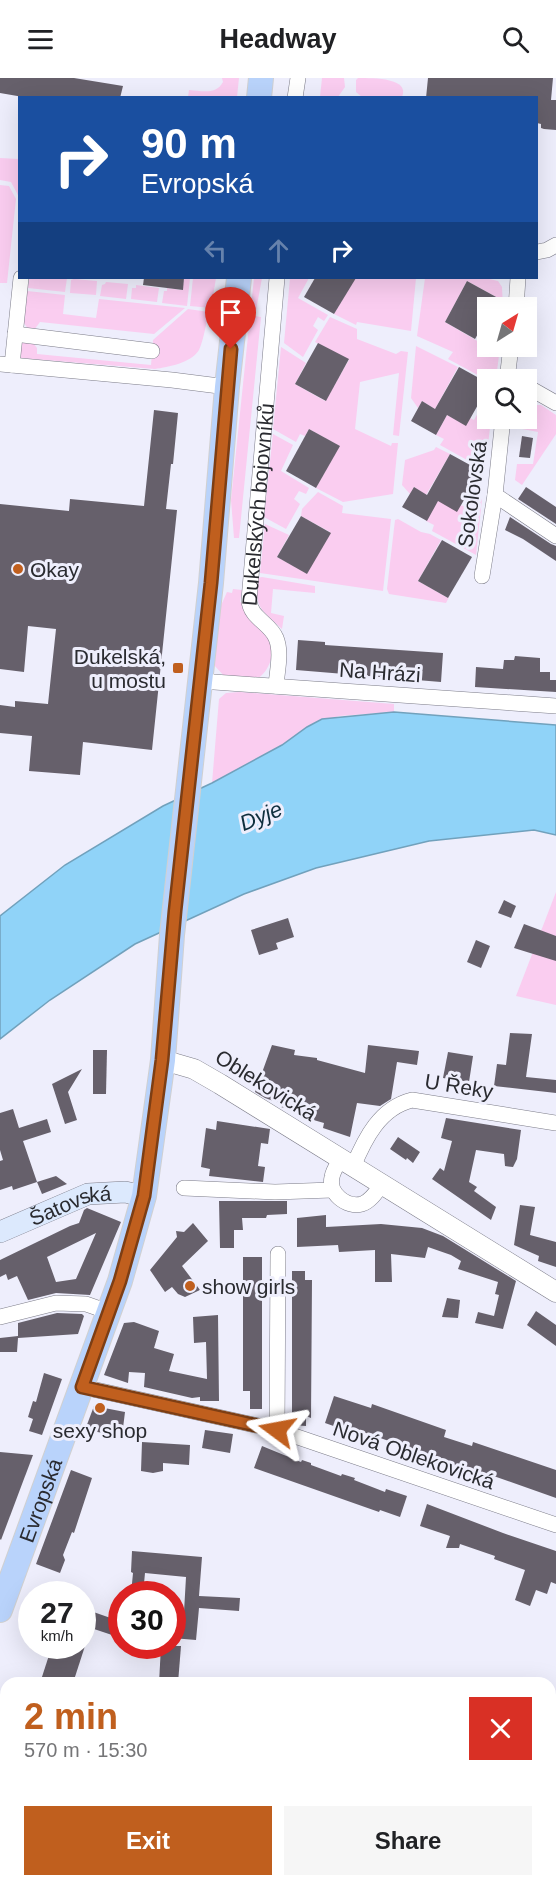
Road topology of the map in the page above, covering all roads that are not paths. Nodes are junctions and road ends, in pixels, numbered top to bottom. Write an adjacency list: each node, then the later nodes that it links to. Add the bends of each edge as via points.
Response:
1 (261, 78): 3 (main road)
2 (298, 78): 4 (street)
3 (259, 96)
4 (296, 96)
5 (556, 245): 6 (street)
6 (538, 252)
7 (21, 279): 12 (street, Dukelských bojovníků)
8 (239, 279): 15 (main road, Dukelských bojovníků)
9 (277, 279): 23 (street, Dukelských bojovníků, via 249,591 249,604 255,616 276,638)
10 (518, 279): 11 (street)
11 (517, 297)
12 (15, 334): 13 (street); 14 (street, Dukelských bojovníků)
13 (152, 351)
14 (6, 365): 15 (street, Dukelských bojovníků)
15 (227, 387): 22 (main road, Dukelských bojovníků)
16 (537, 392): 17 (street)
17 (556, 403)
18 (502, 429): 19 (street, Sokolovská)
19 (495, 495): 20 (street); 21 (street, Sokolovská)
20 (556, 536)
21 (482, 576)
22 (200, 681): 23 (street, Na Hrázi); 25 (main road, Dukelských bojovníků)
23 (276, 686): 24 (street, Na Hrázi)
24 (556, 706)
25 (172, 935): 26 (main road, Evropská)
26 (162, 1060): 28 (street, Oblekovická, via 194,1069); 32 (main road, Evropská)
27 (556, 1123): 28 (street, U Řeky, via 412,1100 401,1103 373,1127)
28 (346, 1163): 29 (street, Oblekovická); 31 (street, via 331,1178)
29 (382, 1184): 31 (street, via 362,1204 349,1203); 35 (street, Oblekovická)
30 (184, 1188): 31 (street)
31 (332, 1190)
32 (144, 1196): 33 (main road, Šatovská, via 125,1192 88,1194); 36 (main road, Evropská)
33 (0, 1232)
34 (278, 1254): 39 (street)
35 (556, 1292)
36 (109, 1312): 37 (street, via 86,1304 56,1303); 38 (main road, Evropská)
37 (0, 1317)
38 (82, 1387): 39 (street, Nová Oblekovická); 41 (main road, Evropská)
39 (277, 1430): 40 (street, Nová Oblekovická)
40 (556, 1526)
41 (0, 1610)

